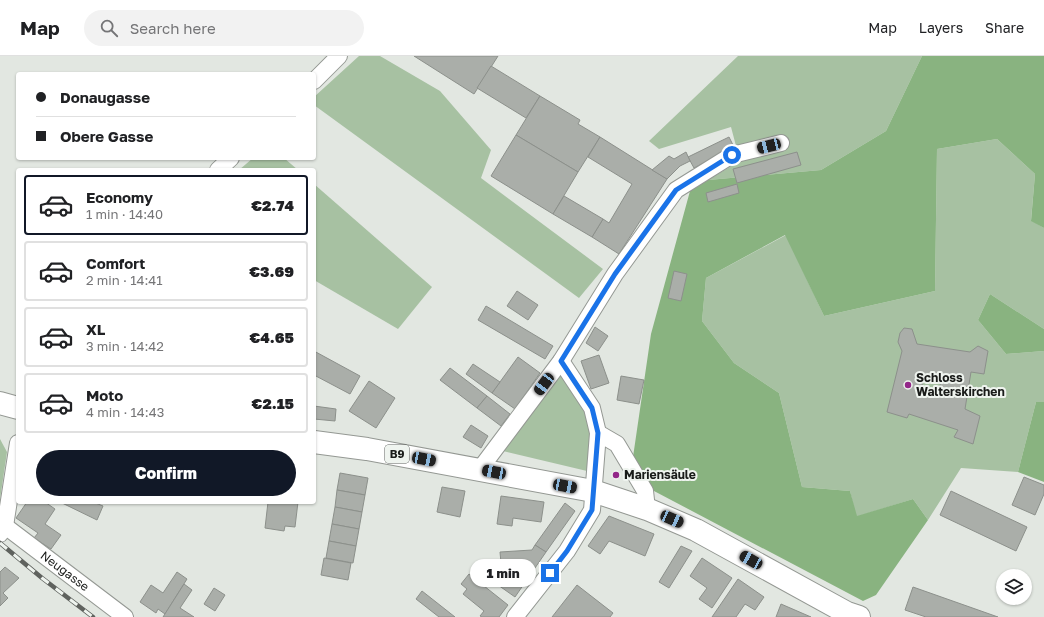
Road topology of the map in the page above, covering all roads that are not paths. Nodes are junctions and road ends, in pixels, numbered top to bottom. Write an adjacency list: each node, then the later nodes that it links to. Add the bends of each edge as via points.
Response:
1 (339, 56): 2 (street)
2 (316, 79)
3 (781, 143): 6 (street, via 732,155 676,190 615,274)
4 (229, 160): 5 (street)
5 (220, 168)
6 (561, 361): 9 (street, via 592,408); 12 (street)
7 (0, 403): 8 (main road)
8 (16, 407)
9 (598, 433): 13 (street); 14 (street, via 617,444 645,491)
10 (316, 442): 12 (main road, B9)
11 (16, 454): 15 (street)
12 (480, 469): 13 (main road, B9)
13 (594, 491): 14 (main road, B9); 17 (street, via 592,510 572,544)
14 (647, 509): 18 (main road, B9, via 696,530)
15 (2, 530): 16 (street, Neugasse)
16 (125, 617)
17 (515, 617)
18 (860, 617)

